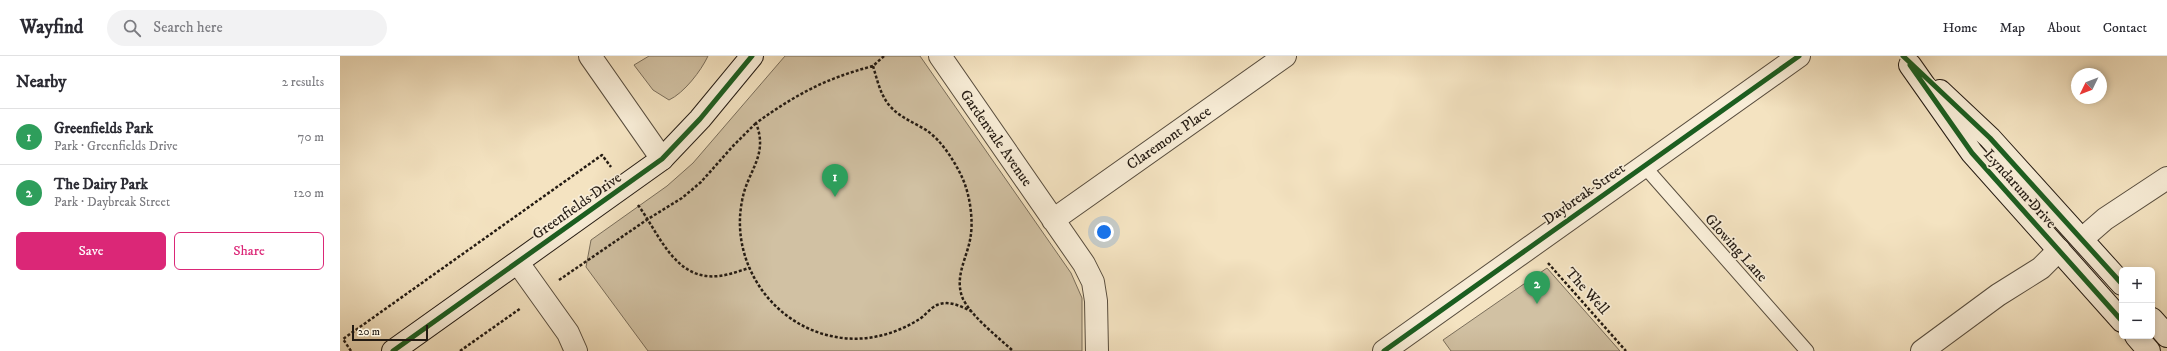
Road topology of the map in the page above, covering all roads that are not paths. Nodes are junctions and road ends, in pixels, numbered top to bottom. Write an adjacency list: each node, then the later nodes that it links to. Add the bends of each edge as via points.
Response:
1 (590, 56): 7 (street)
2 (752, 56): 7 (street, Greenfields Drive, via 700,119)
3 (940, 56): 10 (street, Gardenvale Avenue)
4 (1285, 56): 10 (street, Claremont Place)
5 (1799, 56): 8 (street, Daybreak Street)
6 (1906, 60): 11 (street, Lyndarum Drive, via 1990,138); 12 (street, Lyndarum Drive, via 1972,153)
7 (662, 159): 13 (street, Greenfields Drive)
8 (1644, 166): 23 (street, Daybreak Street); 24 (lane, Glowing Lane)
9 (2167, 178): 11 (street)
10 (1053, 220): 22 (street, Gardenvale Avenue, via 1084,264 1093,282)
11 (2079, 236): 12 (street); 12 (street); 14 (street, Lyndarum Drive)
12 (2061, 253): 15 (street, Lyndarum Drive); 19 (street, via 1998,295)
13 (518, 263): 20 (street, Greenfields Drive); 21 (street, via 568,333)
14 (2119, 281)
15 (2119, 318)
16 (2155, 322): 17 (street)
17 (2167, 336)
18 (2139, 339): 25 (street)
19 (1928, 349)
20 (393, 351)
21 (576, 351)
22 (1097, 351)
23 (1384, 351)
24 (1807, 351)
25 (2149, 351)

